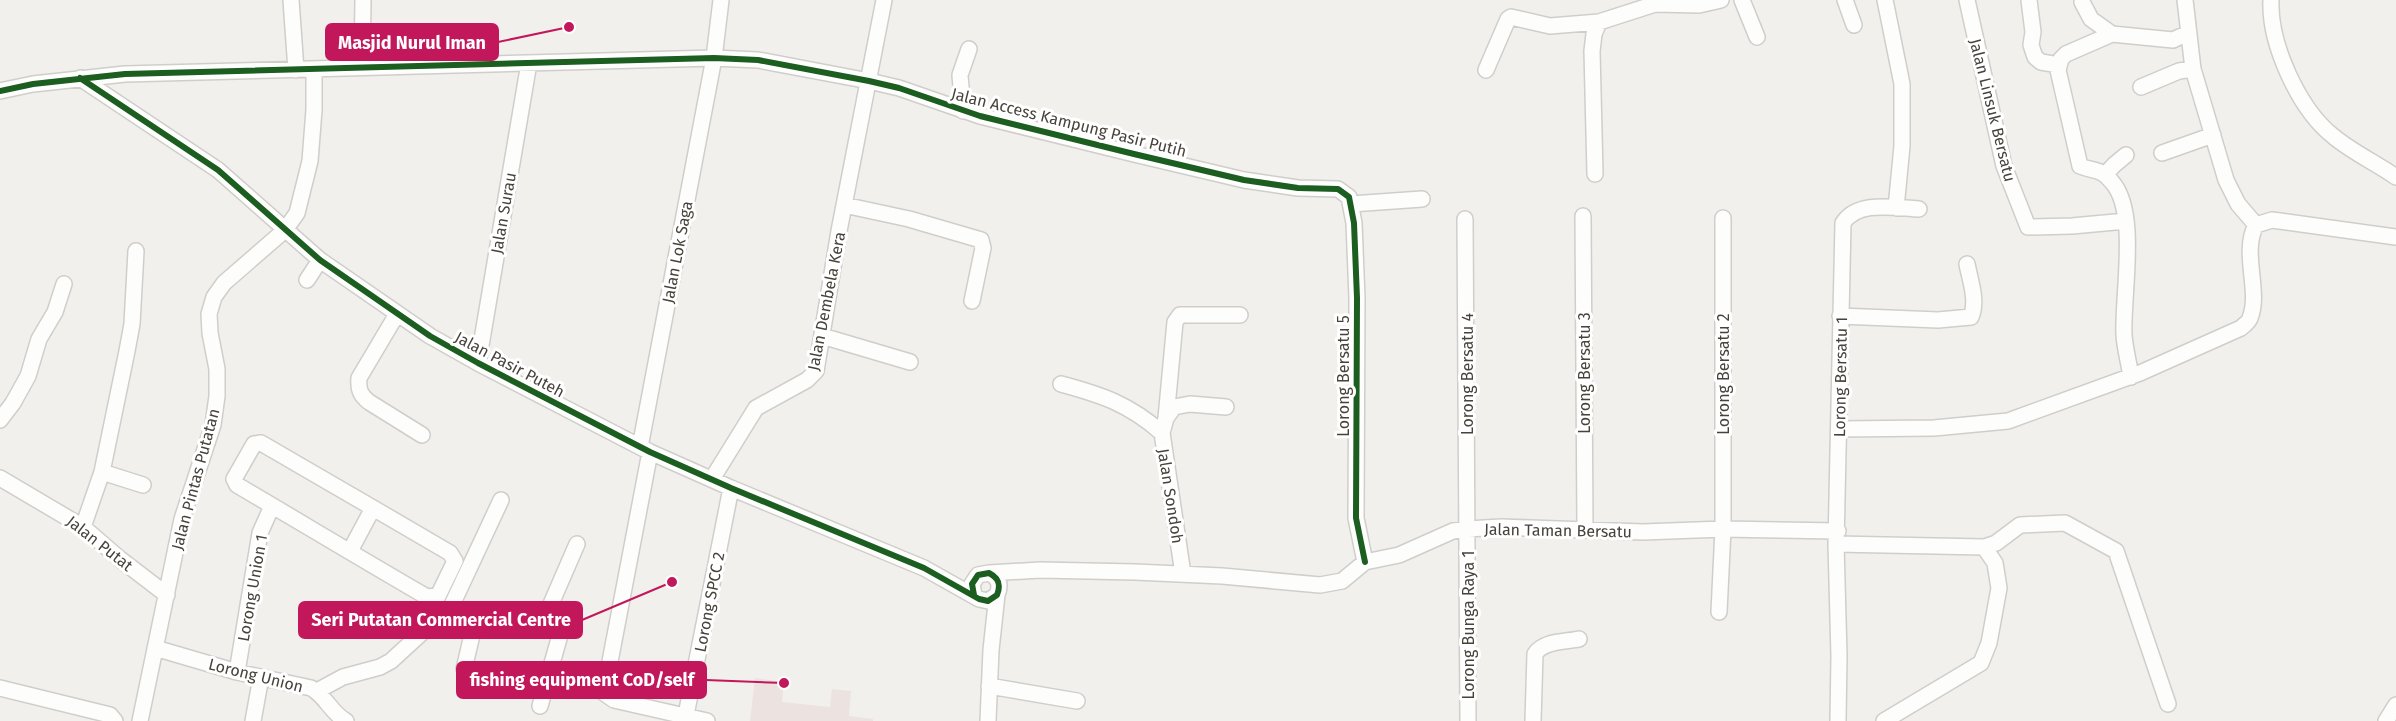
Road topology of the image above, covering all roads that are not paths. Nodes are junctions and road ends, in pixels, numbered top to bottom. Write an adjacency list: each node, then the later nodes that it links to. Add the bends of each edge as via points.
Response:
1 (291, 0): 26 (street)
2 (363, 0): 23 (street)
3 (721, 0): 20 (street, Jalan Lok Saga)
4 (884, 0): 29 (street, Jalan Dembela Kera)
5 (1721, 0): 14 (street, via 1699,5 1655,4)
6 (1742, 0): 18 (street)
7 (1845, 0): 15 (street)
8 (1885, 0): 42 (street, via 1902,84)
9 (1967, 0): 47 (street, Jalan Linsuk Bersatu, via 2004,166 2028,227)
10 (2029, 0): 22 (street, via 2035,57)
11 (2185, 0): 16 (street)
12 (2271, 0): 38 (street, via 2279,49 2310,112 2333,136)
13 (2082, 2): 17 (street, via 2091,19)
14 (1599, 22): 27 (street, via 1550,26 1511,17); 36 (street, via 1592,51)
15 (1854, 25)
16 (2188, 33): 17 (street, via 2173,40); 25 (street)
17 (2112, 34): 22 (street, via 2066,54)
18 (1757, 37)
19 (969, 49): 32 (street, via 960,75)
20 (714, 58): 21 (street, Jalan Access Kampung Pasir Putih); 29 (street, Jalan Access Kampung Pasir Putih, via 775,63); 70 (street, Jalan Lok Saga)
21 (529, 63): 23 (street, Jalan Access Kampung Pasir Putih); 62 (street, Jalan Surau)
22 (2059, 65): 37 (street, via 2080,166 2100,170)
23 (362, 67): 24 (street, Jalan Access Kampung Pasir Putih)
24 (314, 69): 26 (street, Jalan Access Kampung Pasir Putih); 49 (street, via 310,161 297,213)
25 (2193, 69): 30 (street); 33 (street)
26 (296, 70): 28 (street, Jalan Access Kampung Pasir Putih)
27 (1486, 70)
28 (80, 78): 31 (street, Jalan Access Kampung Pasir Putih); 49 (street, Jalan Pasir Puteh, via 218,170)
29 (869, 81): 32 (street, Jalan Access Kampung Pasir Putih); 41 (street, Jalan Dembela Kera)
30 (2141, 87)
31 (0, 92)
32 (963, 111): 39 (street, Jalan Access Kampung Pasir Putih, via 1244,180 1298,188 1332,188)
33 (2213, 135): 34 (street); 48 (street, via 2226,180 2238,204)
34 (2162, 153)
35 (2126, 155): 37 (street)
36 (1595, 174)
37 (2105, 175): 47 (street, via 2124,202)
38 (2396, 177)
39 (1347, 198): 40 (street, Jalan Access Kampung Pasir Putih); 87 (street, Lorong Bersatu 5, via 1354,223 1357,298 1356,518)
40 (1422, 199)
41 (844, 205): 56 (street, via 981,240 983,248); 60 (street, Jalan Dembela Kera)
42 (1896, 208): 43 (street); 59 (street, Lorong Bersatu 1, via 1863,209 1849,214 1843,223)
43 (1919, 209)
44 (1583, 216): 82 (street, Lorong Bersatu 3)
45 (1723, 218): 81 (street, Lorong Bersatu 2)
46 (1466, 219): 80 (street, Lorong Bersatu 4)
47 (2126, 221): 63 (street, via 2124,336)
48 (2256, 225): 50 (street, via 2272,220); 63 (street, via 2250,235 2250,319 2241,328)
49 (285, 230): 52 (street, Jalan Pasir Puteh); 93 (street, Jalan Pintas Putatan, via 224,283 214,297 209,314 217,369 213,425 182,519)
50 (2396, 237)
51 (136, 251): 71 (street, via 132,324)
52 (320, 260): 54 (street); 57 (street, Jalan Pasir Puteh)
53 (1967, 264): 59 (street, via 1974,301 1971,317 1938,320)
54 (307, 280)
55 (64, 284): 66 (street, via 55,312 39,339 28,376)
56 (972, 301)
57 (397, 314): 62 (street, Jalan Pasir Puteh); 69 (street, via 359,378 358,387 361,396)
58 (1240, 315): 67 (street, Jalan Sondoh, via 1180,315 1174,322)
59 (1840, 316): 68 (street, Lorong Bersatu 1)
60 (822, 336): 61 (street); 73 (street, Jalan Dembela Kera, via 813,376 756,408)
61 (909, 362)
62 (478, 363): 70 (street, Jalan Pasir Puteh)
63 (2131, 377): 68 (street, via 2008,421 1934,428)
64 (1061, 384): 67 (street, via 1116,401)
65 (1226, 407): 67 (street, via 1174,407)
66 (0, 420)
67 (1164, 426): 91 (street, Jalan Sondoh)
68 (1839, 429): 83 (street, Lorong Bersatu 1)
69 (422, 435)
70 (645, 449): 73 (street, Jalan Pasir Puteh); 112 (street, Jalan Lok Saga, via 604,693 614,700)
71 (102, 472): 74 (street); 79 (street)
72 (0, 478): 79 (street, Jalan Putat)
73 (712, 479): 75 (street, Jalan Pasir Puteh)
74 (143, 485)
75 (731, 488): 88 (street, Jalan Pasir Puteh); 112 (street, Lorong SPCC 2)
76 (501, 500): 95 (street)
77 (272, 506): 78 (street, via 234,482 257,442); 86 (street); 103 (street, Lorong Union 1, via 260,533)
78 (374, 508): 86 (street); 86 (street, via 453,556 453,565 438,596 427,597)
79 (83, 526): 93 (street, Jalan Putat)
80 (1468, 529): 82 (street, Jalan Taman Bersatu); 87 (street, Jalan Taman Bersatu, via 1453,531 1398,555); 119 (street, Lorong Bunga Raya 1)
81 (1723, 529): 82 (street, Jalan Taman Bersatu); 83 (street, Jalan Taman Bersatu); 96 (street, Lorong Bersatu 2)
82 (1585, 530)
83 (1837, 537): 85 (street, Jalan Taman Bersatu); 121 (street, Lorong Bersatu 1)
84 (577, 544): 98 (street)
85 (1984, 547): 109 (street, via 2020,525 2065,523 2116,551); 122 (street, via 1995,563 1999,588 1989,643 1981,663)
86 (350, 551)
87 (1365, 562): 91 (street, Jalan Taman Bersatu, via 1342,581 1320,585)
88 (924, 568): 90 (street, Jalan Pasir Puteh); 94 (street, Jalan Pasir Puteh)
89 (1040, 570): 90 (street, Jalan Taman Bersatu); 91 (street, Jalan Taman Bersatu); 92 (street, Jalan Taman Bersatu)
90 (983, 574): 92 (street, via 998,579); 94 (street, via 972,584)
91 (1183, 574)
92 (998, 592): 94 (street, via 988,601); 101 (street)
93 (167, 595): 100 (street, Jalan Pintas Putatan)
94 (977, 597): 101 (street, via 988,626)
95 (452, 605): 97 (street); 107 (street, via 391,661)
96 (1719, 612)
97 (476, 618): 98 (street); 102 (street)
98 (544, 620): 110 (street, via 556,624 560,635)
99 (1578, 639): 120 (street, via 1546,645 1535,654)
100 (155, 648): 103 (street, Lorong Union); 114 (street, Jalan Pintas Putatan)
101 (991, 650): 105 (street)
102 (464, 669)
103 (237, 672): 104 (street, Lorong Union)
104 (261, 677): 107 (street, Lorong Union); 115 (street)
105 (989, 686): 108 (street); 118 (street)
106 (0, 688): 113 (street, via 110,715)
107 (316, 691): 116 (street, Lorong Union)
108 (1077, 701)
109 (2168, 704)
110 (540, 705)
111 (2396, 705): 123 (street)
112 (686, 715): 117 (street)
113 (115, 721)
114 (140, 721)
115 (253, 721)
116 (346, 721)
117 (707, 721)
118 (988, 721)
119 (1468, 721)
120 (1533, 721)
121 (1838, 721)
122 (1884, 721)
123 (2386, 721)

